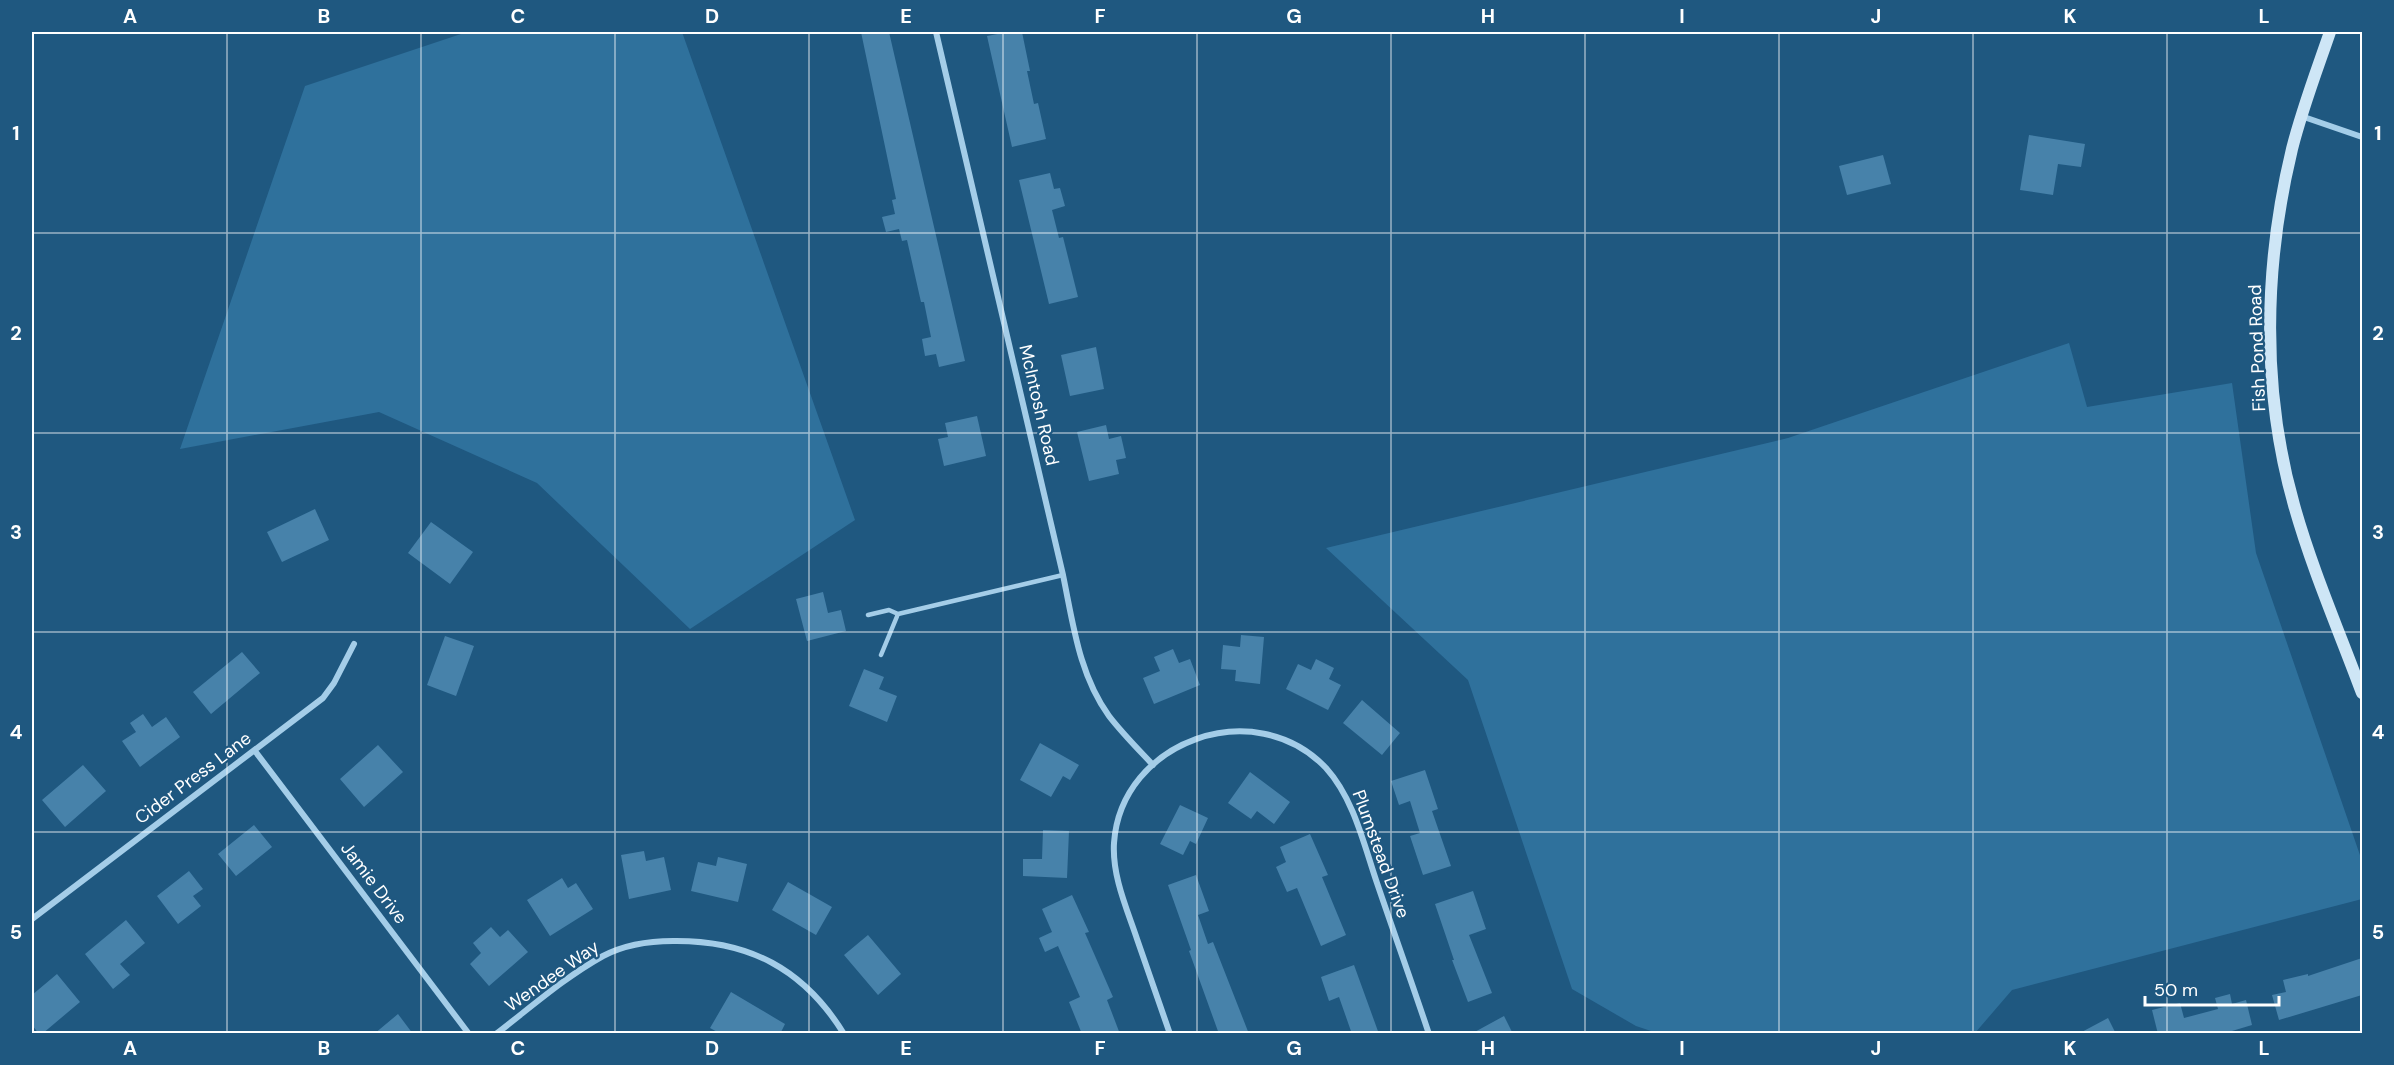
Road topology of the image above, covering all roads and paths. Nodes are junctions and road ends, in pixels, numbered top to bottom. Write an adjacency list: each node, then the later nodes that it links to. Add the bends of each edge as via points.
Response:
1 (936, 32): 5 (street, McIntosh Road)
2 (2330, 32): 3 (street, Fish Pond Road)
3 (2301, 116): 4 (street); 10 (street, Fish Pond Road, via 2275,244 2270,330 2272,383 2294,503)
4 (2362, 137)
5 (1063, 574): 6 (lane); 12 (street, McIntosh Road, via 1081,658 1093,690 1110,717)
6 (898, 614): 7 (lane, via 889,610); 9 (lane)
7 (868, 615)
8 (354, 644): 11 (street, Cider Press Lane, via 322,698)
9 (881, 655)
10 (2362, 693)
11 (255, 750): 13 (street, Cider Press Lane); 14 (street, Jamie Drive)
12 (1153, 765): 17 (street, Plumstead Drive, via 1121,811 1114,846 1119,888); 18 (street, Plumstead Drive, via 1188,741 1242,730 1277,737 1325,768 1356,821)
13 (32, 919)
14 (470, 1034)
15 (496, 1034): 16 (street, Wendee Way, via 604,956 644,943 686,941 745,951 783,968 814,992)
16 (844, 1034)
17 (1170, 1034)
18 (1429, 1034)

